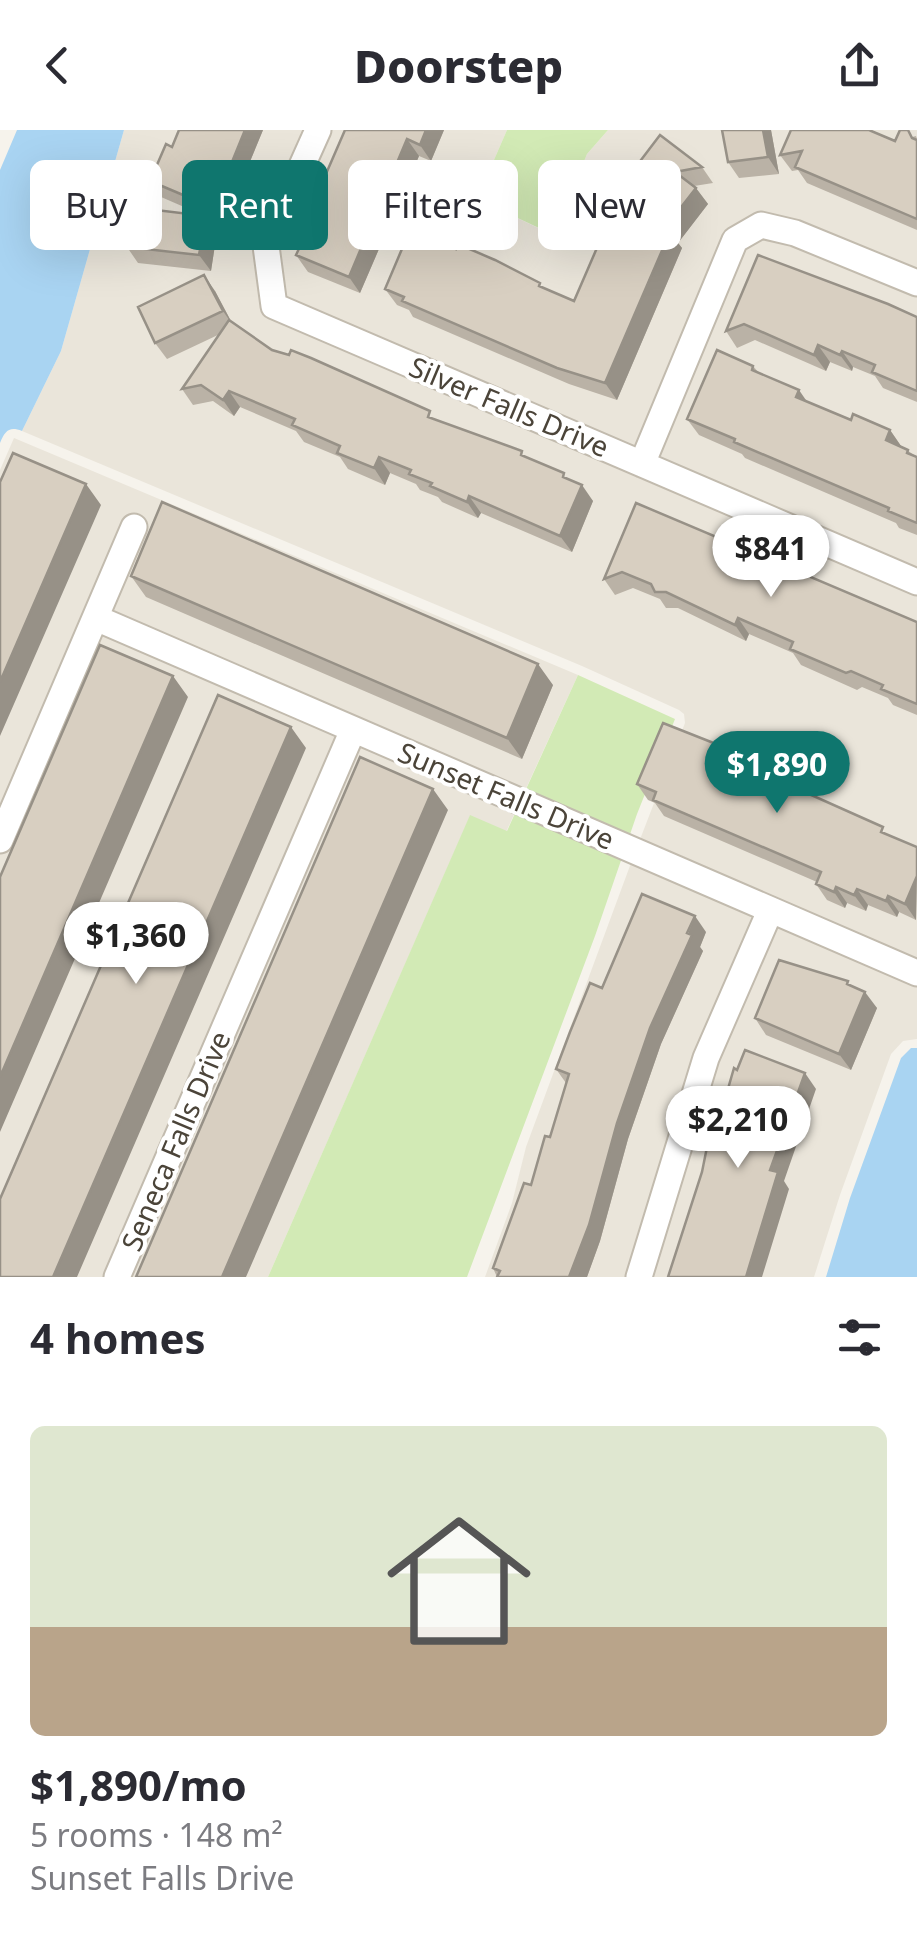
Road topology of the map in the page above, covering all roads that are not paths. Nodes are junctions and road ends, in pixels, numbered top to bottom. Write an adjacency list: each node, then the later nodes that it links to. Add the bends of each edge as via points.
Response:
1 (318, 130): 3 (street, Silver Falls Drive, via 266,246 274,306)
2 (917, 282): 3 (street, via 795,233 761,226 735,240)
3 (642, 464): 5 (street, Silver Falls Drive)
4 (134, 527): 6 (street)
5 (917, 582)
6 (96, 618): 7 (street, Sunset Falls Drive); 8 (street)
7 (353, 730): 9 (street, Sunset Falls Drive); 11 (street, Seneca Falls Drive)
8 (0, 840)
9 (770, 911): 10 (street, Sunset Falls Drive); 12 (street, via 706,1058)
10 (917, 974)
11 (118, 1277)
12 (639, 1277)

